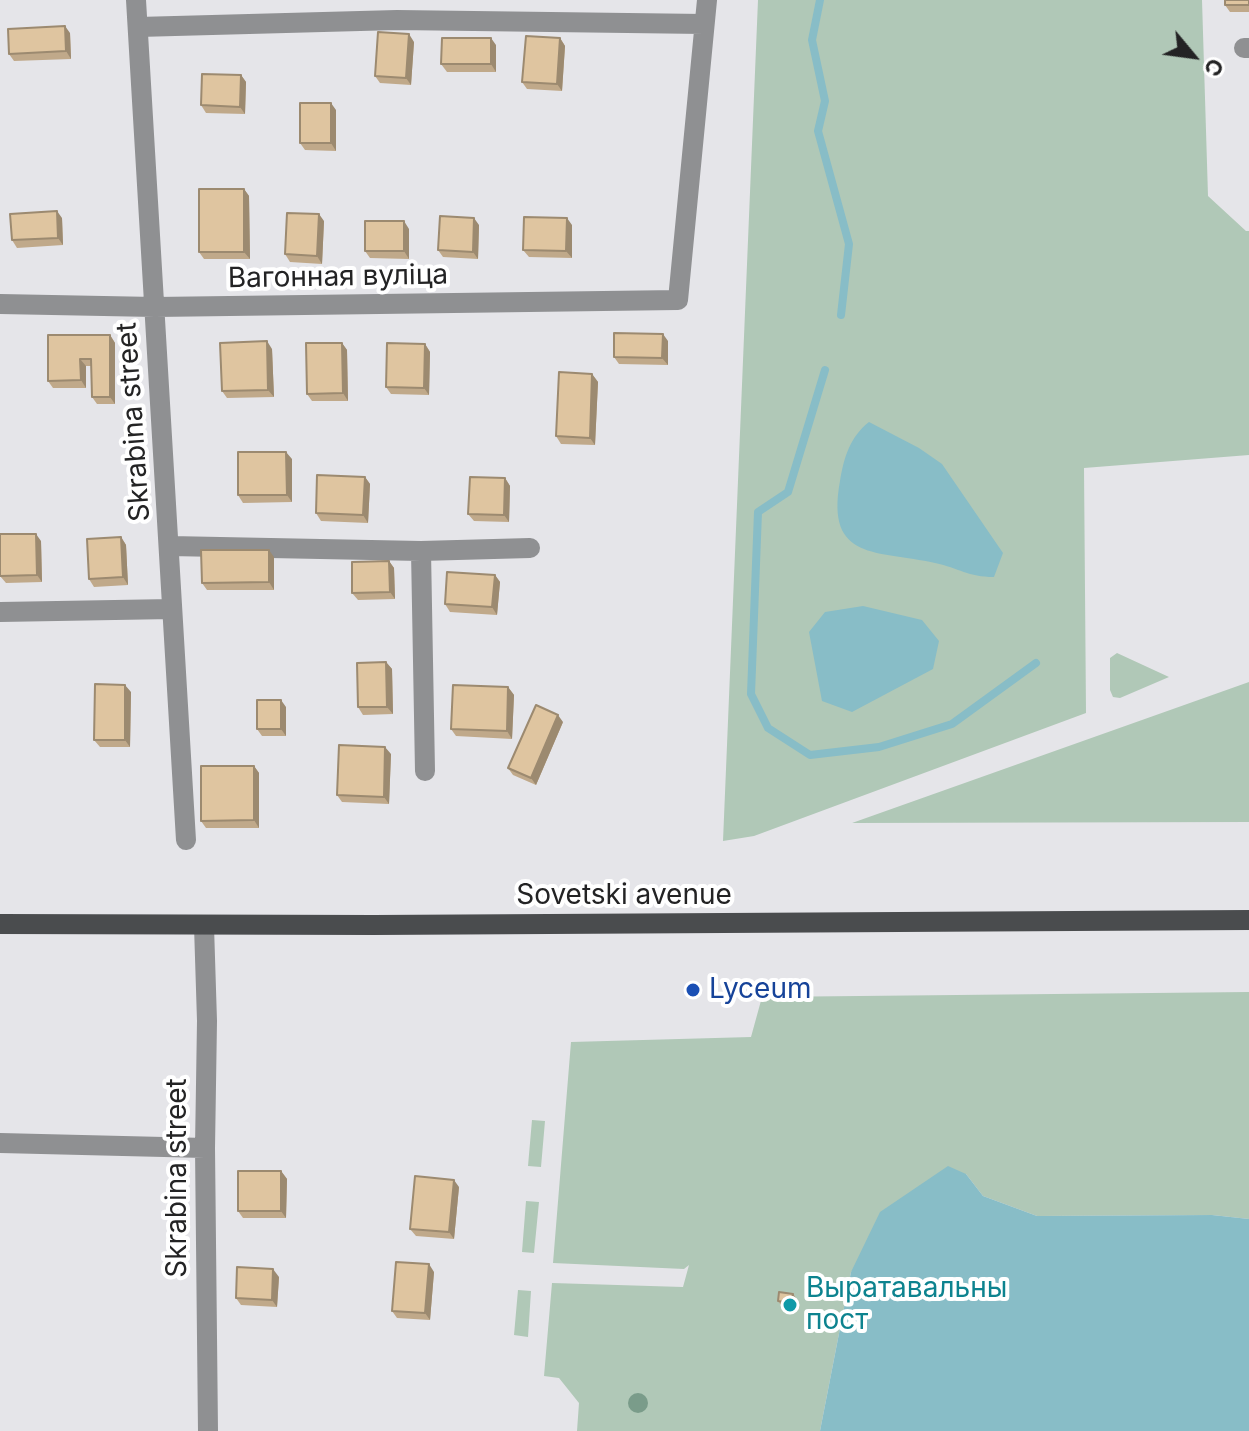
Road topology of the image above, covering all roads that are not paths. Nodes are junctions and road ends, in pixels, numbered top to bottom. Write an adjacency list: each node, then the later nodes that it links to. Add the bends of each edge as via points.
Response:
1 (136, 0): 5 (street, Skrabina street)
2 (707, 0): 4 (street)
3 (397, 10): 4 (street); 5 (street)
4 (704, 24): 7 (street, Вагонная вуліца, via 678,300)
5 (138, 27): 7 (street, Skrabina street)
6 (0, 304): 7 (street, Вагонная вуліца)
7 (155, 307): 8 (street, Skrabina street)
8 (170, 546): 10 (street); 11 (street, Skrabina street)
9 (530, 548): 10 (street)
10 (421, 551): 13 (street)
11 (172, 609): 12 (street); 14 (street, Skrabina street)
12 (0, 612)
13 (425, 771)
14 (186, 840)
15 (1249, 920): 17 (main road, Sovetski avenue)
16 (0, 924): 17 (main road, Sovetski avenue)
17 (204, 926): 19 (street, Skrabina street)
18 (0, 1143): 19 (street)
19 (205, 1148): 20 (street, Skrabina street)
20 (208, 1431)

